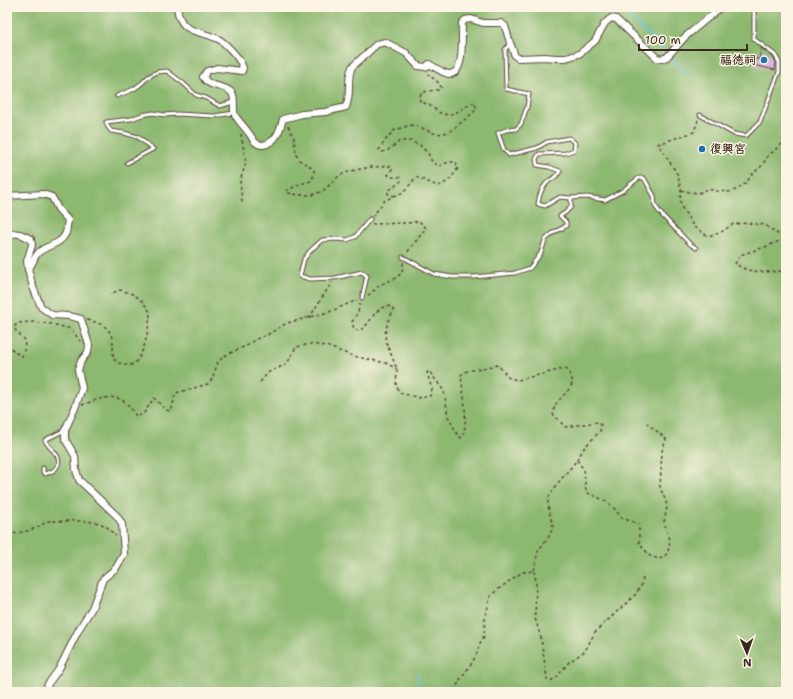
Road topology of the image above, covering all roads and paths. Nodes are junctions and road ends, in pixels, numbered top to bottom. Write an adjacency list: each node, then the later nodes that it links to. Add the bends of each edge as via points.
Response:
1 (177, 7): 7 (street, via 183,24 189,29 221,40 239,59 242,71 217,68 207,71 203,77 212,85 229,90 233,95)
2 (721, 7): 4 (street, via 662,59 657,58 616,19 611,18 605,23 595,41 579,54 566,58 518,58)
3 (754, 7): 9 (lane, via 754,39 775,55 779,62 779,72 760,122 746,136 734,134)
4 (510, 43): 5 (street, via 505,26 501,23 465,20 462,23 461,62 454,73 443,72 429,64); 17 (lane, via 505,50 506,89 529,94 521,124 516,129 498,133 500,141 509,156 537,148 547,142 569,138 572,140 575,143 574,150 566,153 539,154 536,159 537,165 549,166 560,171 558,176 542,188 538,204 545,206 560,197)
5 (426, 67): 10 (street, via 418,66 406,53 385,42 377,44 352,67 346,107); 16 (path, via 427,72 441,88 422,93 420,101 448,115 470,103 474,102 476,107 475,111 445,134 436,134 416,125 393,131 379,150 382,152 400,142 411,142 421,146 432,162 439,166 456,162 458,168 452,178 443,185 438,186 416,177 404,192)
6 (117, 96): 7 (lane, via 134,89 157,72 167,71 196,95 220,106)
7 (233, 102): 8 (street)
8 (234, 113): 10 (street, via 256,143 262,146 277,136); 13 (lane, via 214,116 153,113 106,122 111,131 138,137 153,149)
9 (700, 115): 14 (path, via 694,132 658,144 678,175)
10 (283, 119): 16 (path, via 294,138 299,160 314,170 311,181 286,190 288,193 312,194 323,191 340,175 351,171 391,166 388,175 400,177 401,181 388,191 388,194)
11 (786, 129): 14 (path, via 782,144 739,188 731,192 708,189 700,193)
12 (241, 134): 18 (path, via 246,164 240,181)
13 (127, 163)
14 (681, 190): 24 (path, via 682,208 694,227 708,236 733,224 748,223 765,225 785,239 740,255 735,264 747,270)
15 (7, 196): 23 (street, via 43,194 52,197 68,220 66,232 60,241 39,252)
16 (394, 196): 19 (path, via 384,201)
17 (571, 198): 21 (lane, via 605,200 624,190 638,178 644,178 654,196 655,206); 22 (lane, via 571,207 560,216 566,222 566,226 545,240 541,253 530,268 500,275 452,277 434,274)
18 (242, 202)
19 (370, 219): 22 (path, via 372,224 419,221 426,228); 25 (lane, via 355,237 347,240 322,240 304,259 300,276 310,279)
20 (7, 240): 23 (street, via 16,233 31,239)
21 (696, 248)
22 (403, 258): 27 (path, via 403,266 396,279 379,285 372,294)
23 (28, 269): 29 (street, via 41,307 52,315)
24 (786, 271)
25 (335, 278): 27 (lane, via 362,272 367,276); 28 (path)
26 (110, 294): 29 (path, via 120,290 133,294 150,312 138,360 129,365 118,363 113,358 112,338 106,327 98,322)
27 (362, 298): 28 (path); 32 (path, via 352,322 354,329 359,331 364,329 381,308 389,306 394,310 385,334)
28 (309, 318): 34 (path, via 287,323 224,356 218,362 208,384 176,393 171,411 166,410 154,398 144,413 137,416 126,403 116,397)
29 (81, 319): 31 (street, via 90,345)
30 (7, 344): 31 (path, via 22,356 25,340 14,327 18,323 46,323 71,329)
31 (88, 352): 34 (street, via 78,370 82,388)
32 (397, 369): 33 (path, via 386,362 310,344 296,347 287,364 269,372); 37 (path, via 396,386 400,393 420,398 430,396 432,389 427,373 429,371 444,391 448,416 458,436 462,438 465,432 465,403 461,375 467,371 498,365 509,378 518,380 568,370 573,382 555,405 553,414 565,427 598,422 601,425 600,431)
33 (260, 382)
34 (75, 408): 36 (street)
35 (647, 423): 37 (path, via 666,439 662,451 660,488 666,501 664,522 670,540 668,552 659,560 650,556 639,543 639,524 622,518 606,501 586,492 584,470)
36 (65, 430): 38 (lane, via 45,440 59,459 58,465 54,471 45,474); 40 (street, via 65,439 75,456 79,480 117,516 122,524)
37 (577, 460): 41 (path, via 548,498 553,527 538,550)
38 (42, 468)
39 (8, 535): 40 (path, via 49,522 85,521 100,523 107,527)
40 (123, 543): 43 (street, via 124,554 116,568 103,580 92,608)
41 (534, 571): 42 (path, via 535,618 541,638 547,679 550,682 569,662 585,651 595,632 635,595); 44 (path, via 523,572 491,595 485,618 484,636)
42 (644, 578)
43 (45, 692)
44 (455, 692)

